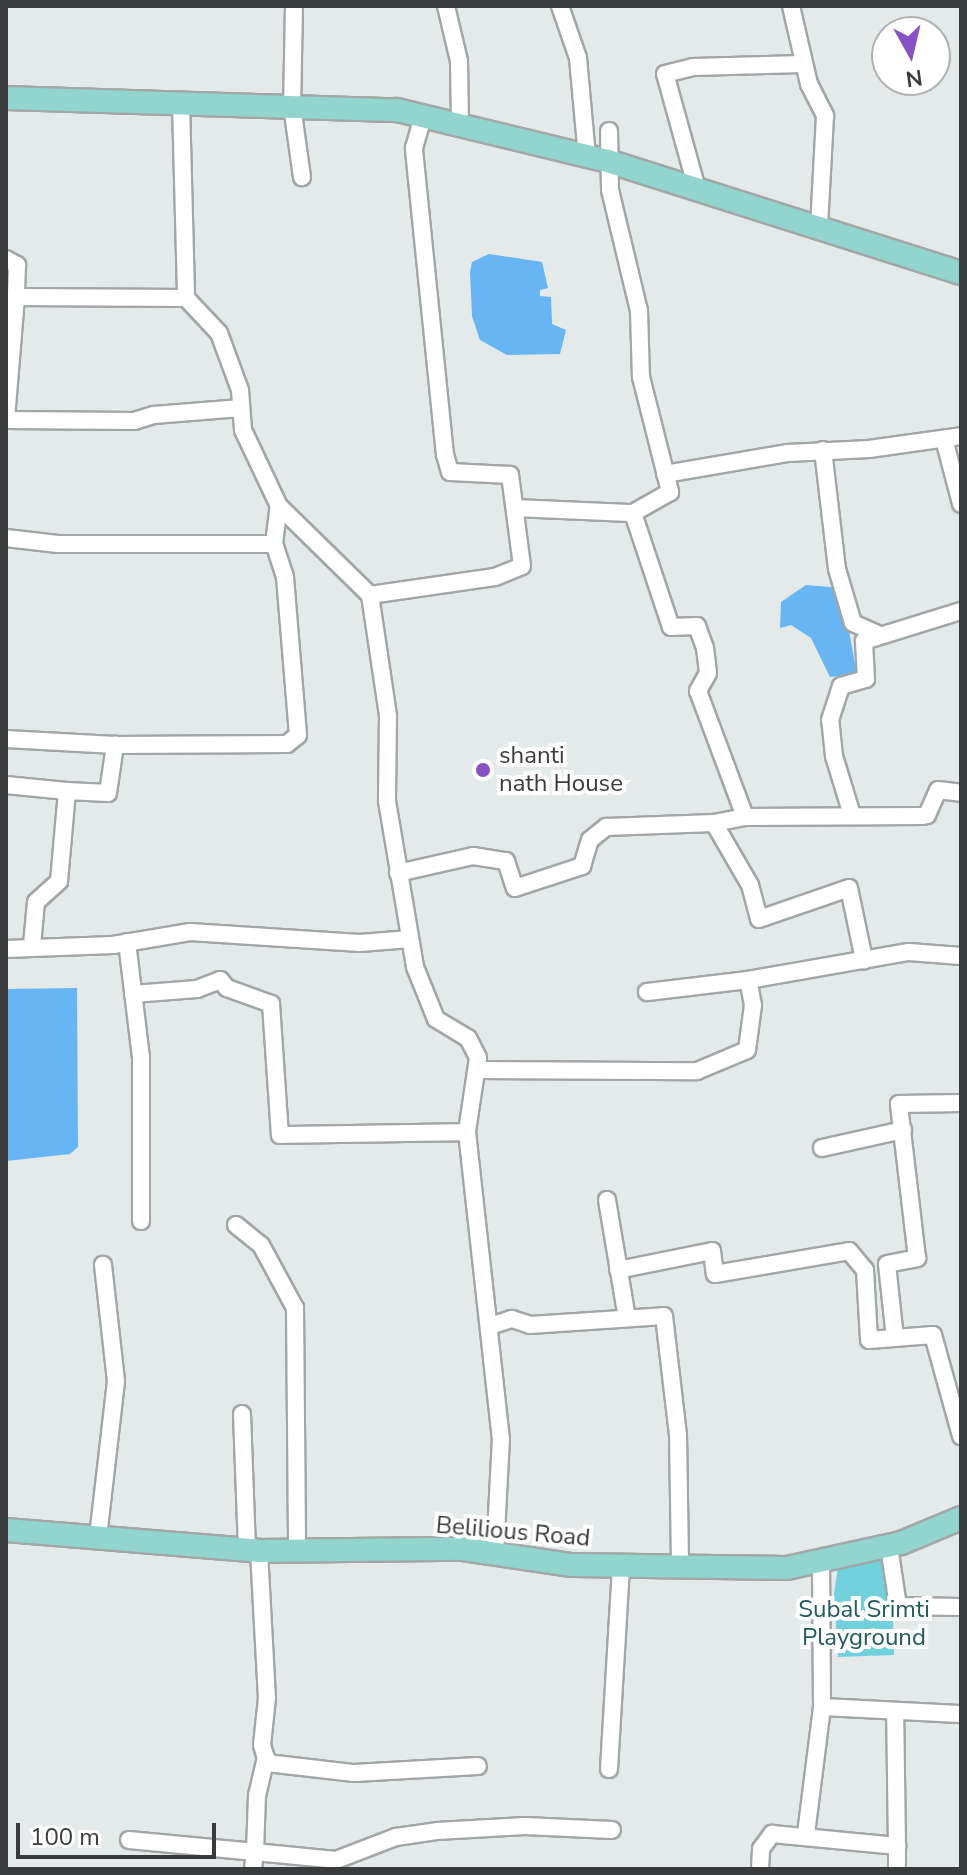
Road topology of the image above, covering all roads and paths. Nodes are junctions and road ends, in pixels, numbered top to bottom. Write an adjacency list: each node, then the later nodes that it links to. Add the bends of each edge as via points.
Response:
1 (294, 6): 8 (street)
2 (446, 6): 10 (street, via 457,46)
3 (560, 6): 12 (street, via 578,58)
4 (791, 6): 5 (street)
5 (803, 64): 14 (street, via 693,67 665,74); 15 (street, via 825,116)
6 (6, 98): 7 (main road)
7 (181, 103): 8 (main road); 19 (street)
8 (292, 106): 9 (main road, via 397,110); 13 (street)
9 (423, 116): 10 (main road); 28 (street, via 414,148 445,455 450,472 510,475)
10 (460, 125): 12 (main road)
11 (609, 131): 12 (street)
12 (598, 158): 14 (main road); 25 (street, via 639,311 641,377)
13 (302, 177)
14 (697, 189): 15 (main road)
15 (819, 227): 17 (main road)
16 (6, 259): 18 (street, via 17,265)
17 (961, 273)
18 (16, 297): 19 (street); 20 (street)
19 (186, 298): 21 (street, via 219,333 240,390)
20 (9, 358): 22 (street)
21 (241, 408): 22 (street, via 134,421); 27 (street, via 243,430)
22 (7, 420)
23 (953, 437): 24 (street); 26 (street)
24 (823, 450): 25 (street); 34 (street, via 837,569 853,623)
25 (665, 474): 29 (street, via 670,492)
26 (961, 504)
27 (279, 506): 31 (street); 32 (street)
28 (517, 508): 29 (street); 32 (street, via 522,566 495,577)
29 (633, 513): 41 (street, via 671,627 697,626 708,673 698,691)
30 (6, 538): 31 (street, via 58,544)
31 (274, 544): 36 (street, via 285,577 297,712 294,741)
32 (370, 595): 43 (street, via 388,716 387,801)
33 (961, 611): 34 (street)
34 (878, 634): 40 (street, via 864,641 866,679 841,686 830,720 834,756)
35 (6, 739): 36 (street)
36 (115, 745): 38 (street, via 108,793)
37 (6, 785): 38 (street)
38 (67, 791): 46 (street, via 59,881 36,902)
39 (961, 793): 40 (street, via 938,790 927,815)
40 (852, 815): 41 (street)
41 (745, 817): 42 (street)
42 (714, 823): 43 (street, via 606,827 590,840 582,866 515,888 506,861 473,856); 49 (street, via 750,885 759,919 849,888)
43 (398, 873): 44 (street)
44 (410, 939): 45 (street, via 360,943 190,932); 53 (street, via 436,1019 468,1038 478,1058)
45 (127, 942): 46 (street); 52 (street)
46 (32, 945): 47 (street)
47 (6, 949)
48 (961, 956): 49 (street, via 909,952)
49 (864, 960): 50 (street)
50 (748, 980): 51 (street); 53 (street, via 753,1005 747,1050 697,1071)
51 (647, 992)
52 (133, 994): 56 (street, via 197,989 220,980 227,988 271,1004 280,1135); 59 (street, via 142,1092)
53 (477, 1070): 56 (street)
54 (961, 1103): 55 (street, via 899,1104)
55 (903, 1130): 57 (street); 65 (street, via 917,1258 887,1264)
56 (467, 1132): 64 (street)
57 (822, 1148)
58 (607, 1200): 62 (street)
59 (141, 1221)
60 (236, 1225): 73 (street, via 261,1245 295,1308)
61 (103, 1265): 70 (street, via 116,1381)
62 (618, 1270): 63 (street); 65 (street, via 712,1251 715,1274 849,1251 865,1270 869,1340)
63 (627, 1318): 64 (street, via 530,1325 512,1319); 77 (street, via 664,1316 678,1435)
64 (490, 1326): 74 (street, via 501,1438)
65 (895, 1338): 67 (street, via 933,1335)
66 (242, 1414): 72 (street)
67 (961, 1436)
68 (961, 1518): 71 (main road, Belilious Road)
69 (6, 1530): 70 (main road, Belilious Road)
70 (98, 1537): 72 (main road, Belilious Road)
71 (889, 1546): 75 (main road, Belilious Road); 78 (street, via 898,1606)
72 (253, 1551): 73 (main road, Belilious Road); 82 (street)
73 (297, 1551): 74 (main road, Belilious Road, via 463,1549)
74 (495, 1554): 76 (main road, Belilious Road)
75 (821, 1561): 77 (main road, Belilious Road, via 787,1568); 79 (street)
76 (621, 1566): 77 (main road, Belilious Road); 84 (street)
77 (680, 1566)
78 (961, 1607)
79 (822, 1707): 80 (street); 86 (street)
80 (895, 1711): 81 (street); 88 (street)
81 (961, 1714)
82 (266, 1757): 83 (street, via 267,1763 354,1773); 89 (street, via 257,1795)
83 (478, 1766)
84 (609, 1769)
85 (612, 1830): 89 (street, via 525,1826 437,1831 396,1837 336,1860)
86 (806, 1834): 88 (street, via 855,1845); 91 (street, via 772,1834 761,1849)
87 (129, 1840): 89 (street)
88 (897, 1846): 92 (street)
89 (255, 1852): 90 (street)
90 (253, 1869)
91 (760, 1869)
92 (897, 1869)

